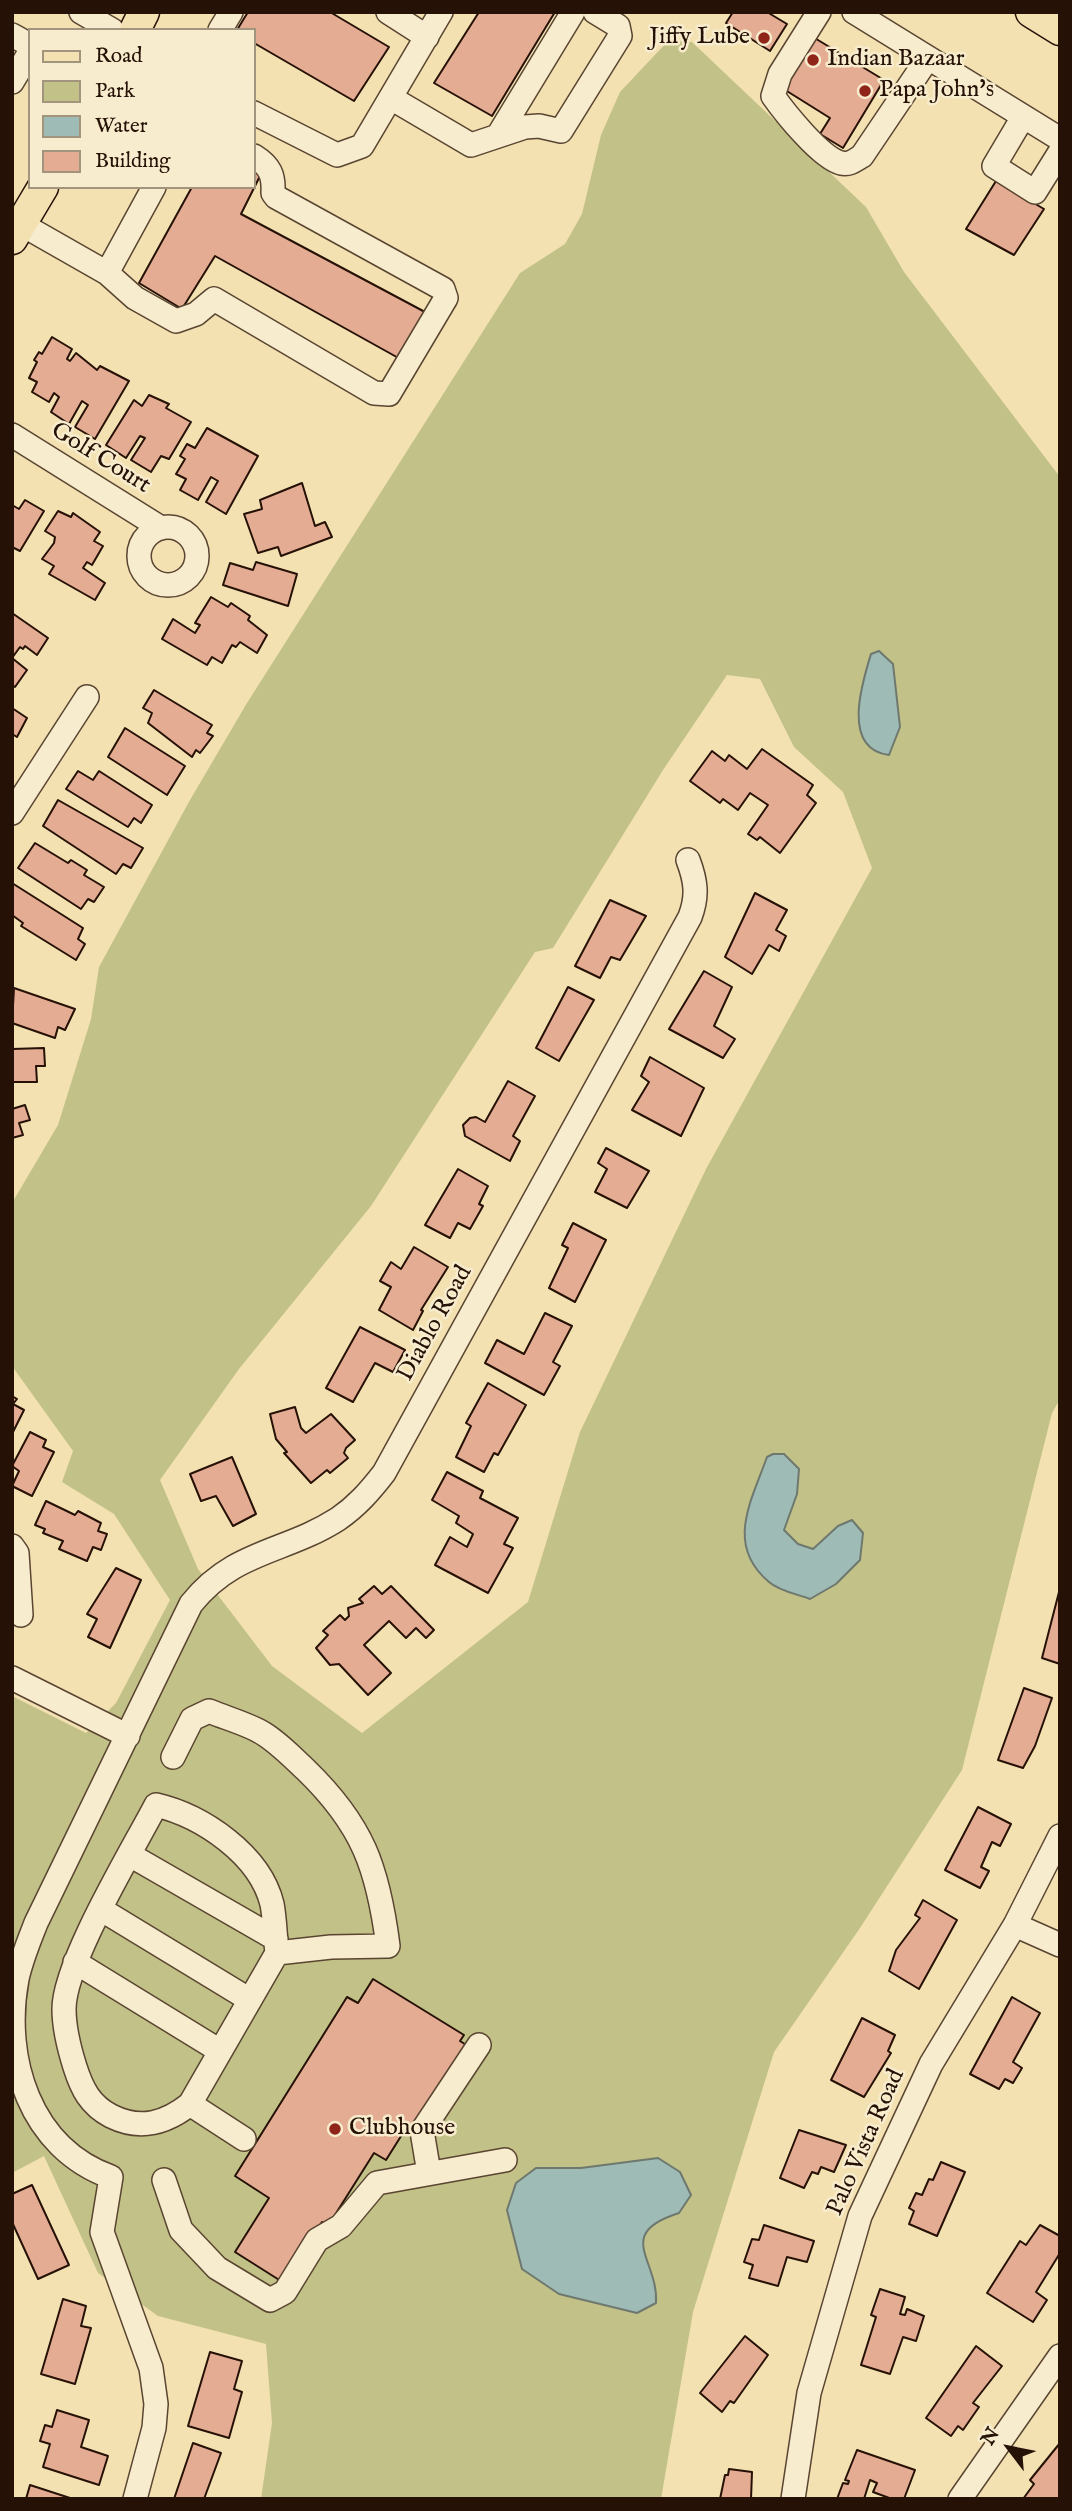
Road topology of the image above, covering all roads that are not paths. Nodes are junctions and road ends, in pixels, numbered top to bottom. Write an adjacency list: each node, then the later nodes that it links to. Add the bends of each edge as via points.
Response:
1 (81, 12): 10 (street)
2 (230, 12): 11 (street)
3 (387, 12): 14 (street)
4 (441, 12): 14 (street)
5 (573, 12): 22 (street)
6 (595, 12): 22 (street, via 618,26 620,36 561,131 539,126)
7 (820, 12): 17 (street, via 780,74 773,96 815,144 839,163 862,156)
8 (854, 12): 17 (street)
9 (1031, 12): 12 (main road)
10 (109, 28)
11 (220, 28)
12 (1060, 30)
13 (12, 35): 15 (street)
14 (427, 37): 19 (street)
15 (28, 44)
16 (28, 55): 18 (street)
17 (928, 58): 21 (street)
18 (12, 82)
19 (391, 98): 20 (street, via 362,146 337,155); 22 (street, via 471,145)
20 (256, 114)
21 (1023, 117): 23 (street); 24 (street, via 995,166 1035,192)
22 (499, 134)
23 (1060, 139)
24 (1060, 152)
25 (256, 157): 29 (street, via 267,164 276,197 443,289 446,298 389,394 374,393 214,299 196,314 176,321 135,298)
26 (42, 189): 28 (main road)
27 (153, 189): 29 (street)
28 (17, 231): 29 (street)
29 (107, 273)
30 (12, 435): 31 (street, Golf Court)
31 (161, 528)
32 (87, 697): 33 (street)
33 (12, 813)
34 (688, 860): 38 (street, Diablo Road, via 696,901 690,918 384,1473 354,1508 336,1520 214,1577 191,1604)
35 (12, 1546): 36 (street, via 17,1553)
36 (21, 1615)
37 (12, 1678): 38 (street)
38 (128, 1735): 56 (street, Diablo Road, via 36,1923 17,1979 14,2020 18,2065 41,2124 74,2160 111,2177 102,2232 150,2368 156,2404)
39 (173, 1757): 45 (street, via 192,1719 209,1711 261,1732 328,1792 361,1838 381,1893 388,1946)
40 (1060, 1836): 43 (street, Palo Vista Road)
41 (130, 1855): 42 (street); 45 (street); 45 (street, via 156,1805 205,1826 250,1860 271,1902)
42 (102, 1910): 46 (street); 47 (street)
43 (1015, 1925): 44 (street); 57 (street, Palo Vista Road, via 931,2064 860,2216 809,2393)
44 (1060, 1945)
45 (276, 1946): 47 (street)
46 (75, 1962): 49 (street); 50 (street, via 64,2007 68,2047 82,2090 99,2110 143,2124 170,2120)
47 (250, 2000): 49 (street)
48 (479, 2045): 53 (street, via 422,2131)
49 (220, 2052): 50 (street)
50 (190, 2104): 51 (street)
51 (244, 2138)
52 (505, 2160): 53 (street)
53 (429, 2174): 54 (street, via 377,2183 341,2226 317,2240 285,2292 270,2300 217,2268 181,2230)
54 (164, 2180)
55 (1060, 2356): 58 (street)
56 (135, 2499)
57 (793, 2499)
58 (960, 2499)

